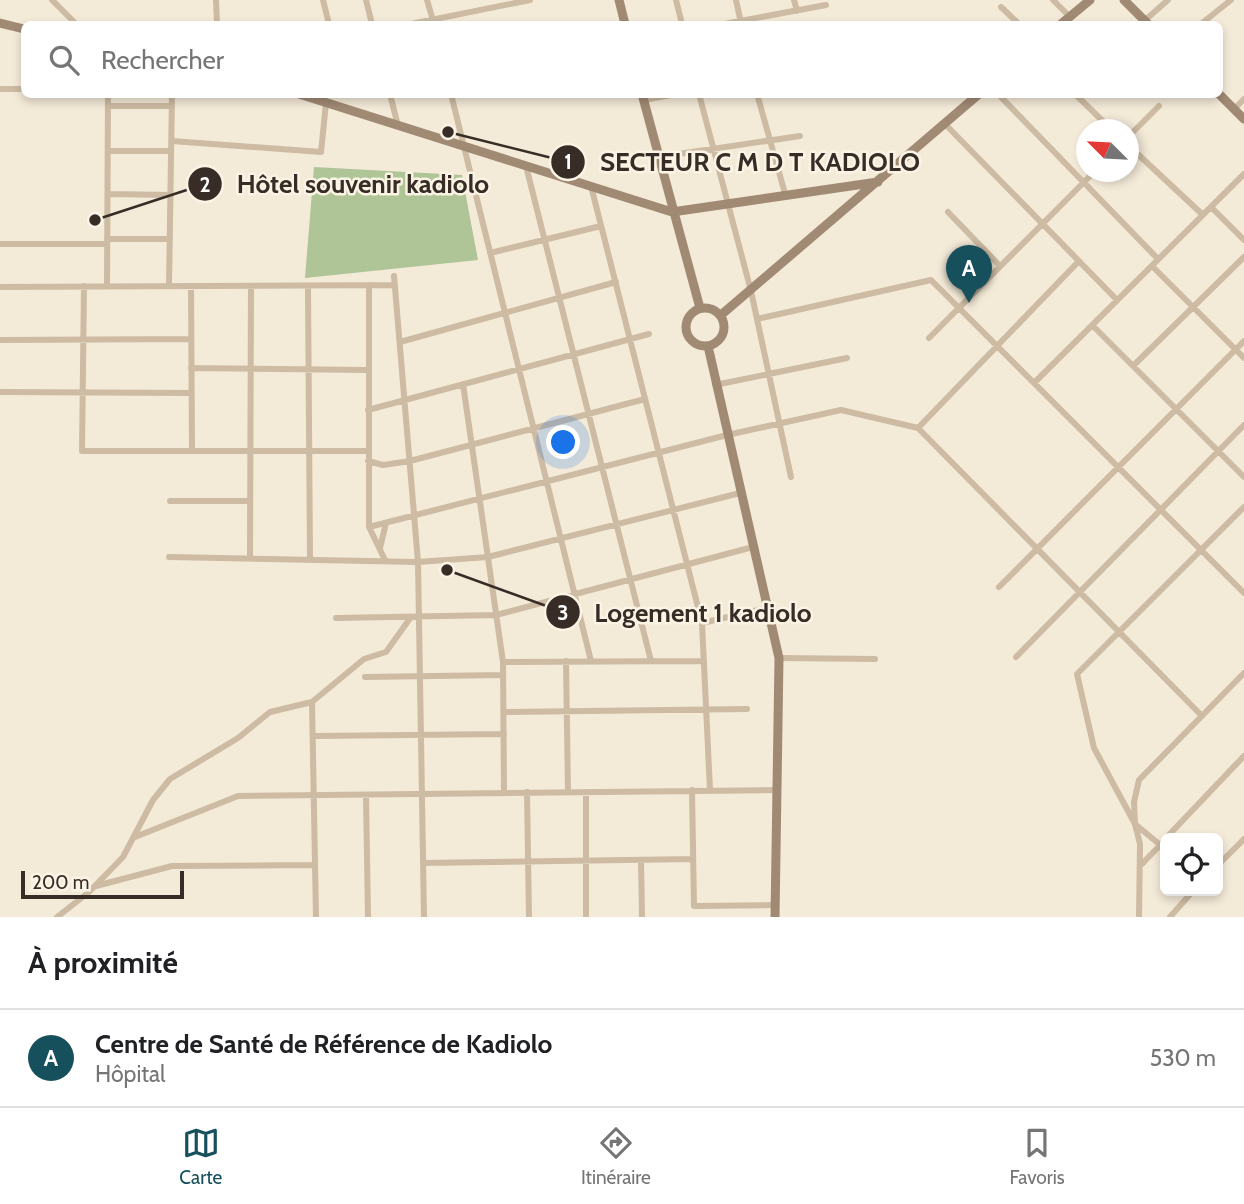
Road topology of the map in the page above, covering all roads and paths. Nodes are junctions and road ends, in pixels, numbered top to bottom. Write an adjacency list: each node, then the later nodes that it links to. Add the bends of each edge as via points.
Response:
1 (52, 0): 22 (street)
2 (216, 0): 23 (street)
3 (323, 0): 24 (street)
4 (366, 0): 25 (street)
5 (428, 0): 26 (street)
6 (486, 0): 19 (street)
7 (530, 0): 19 (street)
8 (619, 0): 28 (main road)
9 (676, 0): 29 (street)
10 (736, 0): 30 (street)
11 (794, 0): 20 (street)
12 (1053, 0): 21 (street)
13 (1090, 0): 21 (main road)
14 (1124, 0): 34 (main road)
15 (1168, 0): 35 (street)
16 (1231, 0): 36 (street)
17 (826, 5): 20 (street)
18 (1001, 7): 32 (street)
19 (488, 9): 27 (street)
20 (797, 11): 31 (street)
21 (1070, 17): 33 (main road)
22 (73, 21)
23 (217, 21)
24 (328, 21)
25 (371, 21)
26 (433, 21)
27 (437, 21)
28 (624, 21)
29 (681, 21)
30 (741, 21)
31 (750, 21)
32 (1016, 21)
33 (1065, 21)
34 (1145, 21)
35 (1147, 21)
36 (1205, 21)
37 (0, 23): 38 (main road)
38 (21, 28)
39 (0, 89): 40 (street)
40 (21, 89)
41 (108, 98): 55 (street)
42 (172, 98): 56 (street)
43 (311, 98): 54 (main road)
44 (391, 98): 62 (street)
45 (452, 98): 67 (street)
46 (643, 98): 72 (main road)
47 (700, 98): 68 (street)
48 (758, 98): 66 (street)
49 (974, 98): 61 (main road)
50 (1002, 98): 76 (street)
51 (1079, 98): 59 (street)
52 (1223, 98): 58 (main road)
53 (1244, 99): 58 (street)
54 (326, 103): 62 (main road); 65 (street, via 321,152)
55 (108, 106): 56 (street); 69 (street)
56 (172, 106): 65 (street)
57 (1159, 106): 63 (street)
58 (1234, 109): 60 (main road)
59 (1101, 119)
60 (1244, 119)
61 (945, 124): 75 (main road); 86 (street)
62 (398, 126): 67 (main road)
63 (1139, 127)
64 (800, 136): 66 (street)
65 (172, 141): 70 (street)
66 (770, 141): 68 (street); 80 (street)
67 (464, 146): 73 (main road); 93 (street)
68 (714, 149): 72 (street); 81 (street)
69 (108, 151): 70 (street); 78 (street)
70 (171, 151): 79 (street)
71 (1139, 154): 85 (street)
72 (658, 157): 83 (main road)
73 (526, 166): 77 (main road); 89 (street)
74 (1244, 174): 82 (street)
75 (878, 183): 80 (main road); 110 (main road)
76 (1083, 183): 86 (street); 95 (street)
77 (592, 186): 83 (main road); 87 (street)
78 (108, 194): 79 (street); 91 (street)
79 (171, 195): 88 (street)
80 (786, 197): 81 (main road)
81 (728, 204): 83 (main road); 110 (street)
82 (1211, 207): 85 (street); 90 (street)
83 (672, 212): 114 (main road)
84 (948, 212): 98 (street)
85 (1203, 215): 95 (street)
86 (1043, 223): 96 (street); 98 (street)
87 (601, 226): 89 (street); 100 (street)
88 (170, 239): 91 (street); 106 (street)
89 (544, 240): 93 (street); 111 (street)
90 (1244, 240)
91 (107, 242): 92 (street); 105 (street)
92 (0, 244)
93 (490, 253): 116 (street)
94 (1244, 257): 113 (street)
95 (1158, 259): 97 (street)
96 (1079, 261): 112 (street); 129 (street)
97 (1152, 265): 112 (street); 113 (street)
98 (1000, 266): 115 (street)
99 (394, 276): 102 (street)
100 (616, 282): 111 (street); 123 (street)
101 (369, 285): 102 (street); 109 (street); 139 (street)
102 (395, 285): 127 (street)
103 (0, 286): 104 (street)
104 (84, 286): 105 (street); 125 (street)
105 (107, 286): 106 (street)
106 (169, 286): 107 (street)
107 (191, 286): 108 (street); 122 (street)
108 (251, 286): 109 (street); 136 (street)
109 (307, 286): 137 (street)
110 (751, 290): 117 (main road); 118 (street)
111 (559, 298): 116 (street); 131 (street)
112 (1117, 300): 119 (street)
113 (1193, 307): 130 (street); 134 (street)
114 (700, 308): 117 (main road); 128 (main road, via 690,315 687,333 693,342)
115 (958, 308): 118 (street, via 930,280); 121 (street); 129 (street)
116 (505, 313): 127 (street); 138 (street)
117 (721, 315): 128 (main road, via 723,334)
118 (757, 320): 140 (street)
119 (1091, 325): 134 (street); 141 (street)
120 (649, 334): 123 (street)
121 (929, 338)
122 (191, 339): 125 (street); 135 (street)
123 (630, 339): 131 (street); 147 (street)
124 (0, 340): 125 (street)
125 (83, 340): 145 (street)
126 (1244, 341): 130 (street)
127 (400, 342): 148 (street)
128 (708, 346): 143 (main road)
129 (997, 346): 141 (street); 155 (street)
130 (1235, 350): 133 (street); 149 (street)
131 (573, 354): 138 (street); 151 (street)
132 (847, 358): 140 (street)
133 (1244, 358)
134 (1133, 366): 149 (street)
135 (191, 368): 136 (street); 146 (street)
136 (251, 368): 137 (street); 159 (street)
137 (308, 369): 139 (street); 160 (street)
138 (519, 369): 142 (street); 154 (street)
139 (368, 370): 150 (street)
140 (769, 374): 143 (street); 152 (street)
141 (1034, 383): 167 (street)
142 (463, 384): 148 (street); 157 (street)
143 (715, 385): 156 (main road)
144 (0, 392): 145 (street)
145 (83, 392): 146 (street); 158 (street, via 82,451)
146 (191, 393): 158 (street)
147 (645, 399): 151 (street); 163 (street)
148 (405, 400): 150 (street); 165 (street)
149 (1176, 409): 162 (street); 167 (street)
150 (368, 410): 161 (street)
151 (588, 414): 154 (street); 166 (street)
152 (780, 424): 155 (street, via 841,411); 156 (street); 168 (street)
153 (1244, 425): 162 (street)
154 (533, 428): 157 (street); 170 (street)
155 (918, 428): 185 (street)
156 (727, 435): 163 (street); 171 (main road)
157 (471, 444): 165 (street); 172 (street)
158 (192, 450): 159 (street)
159 (251, 451): 160 (street); 174 (street)
160 (309, 451): 161 (street); 190 (street)
161 (368, 451): 164 (street)
162 (1218, 451): 169 (street); 177 (street)
163 (659, 452): 166 (street); 176 (street)
164 (368, 461): 165 (street, via 383,465); 181 (street)
165 (410, 461): 178 (street)
166 (602, 467): 170 (street); 180 (street)
167 (1118, 467): 177 (street); 185 (street)
168 (791, 477)
169 (1244, 477)
170 (546, 481): 172 (street); 182 (street)
171 (740, 492): 176 (street); 183 (main road)
172 (479, 499): 178 (street); 187 (street)
173 (170, 500): 174 (street)
174 (250, 501): 189 (street)
175 (1244, 507): 186 (street)
176 (673, 509): 180 (street); 194 (street)
177 (1161, 510): 186 (street); 197 (street)
178 (414, 515): 179 (street); 193 (street)
179 (386, 523): 181 (street); 184 (street)
180 (616, 524): 182 (street); 195 (street)
181 (369, 527): 184 (street)
182 (560, 538): 187 (street); 199 (street)
183 (753, 547): 194 (street); 200 (main road)
184 (380, 549): 191 (street); 192 (street)
185 (1037, 549): 196 (street); 197 (street)
186 (1201, 550): 198 (street); 205 (street)
187 (488, 556): 193 (street); 201 (street)
188 (169, 557): 189 (street)
189 (250, 558): 190 (street)
190 (310, 560): 191 (street)
191 (370, 560): 192 (street)
192 (384, 560): 193 (street)
193 (418, 562): 202 (street)
194 (688, 565): 195 (street); 204 (street)
195 (630, 580): 199 (street); 209 (street)
196 (999, 587)
197 (1080, 592): 205 (street); 206 (street)
198 (1244, 593)
199 (574, 594): 201 (street); 213 (street)
200 (767, 608): 204 (street); 207 (main road)
201 (496, 615): 202 (street); 211 (street)
202 (415, 617): 203 (street); 216 (street); 218 (street, via 386,652 364,659)
203 (336, 618)
204 (702, 623): 210 (street)
205 (1119, 632): 223 (street); 238 (street, via 1077,674 1094,748)
206 (1016, 657)
207 (779, 658): 208 (street); 230 (main road)
208 (875, 659)
209 (651, 661): 210 (street); 213 (street)
210 (704, 661): 220 (street)
211 (503, 662): 212 (street); 215 (street)
212 (566, 662): 213 (street); 221 (street)
213 (591, 662)
214 (1244, 673): 223 (street)
215 (503, 675): 216 (street); 222 (street)
216 (420, 676): 217 (street); 225 (street)
217 (365, 677)
218 (312, 702): 226 (street); 240 (street, via 270,712 170,779 153,800)
219 (747, 709): 220 (street)
220 (706, 710): 221 (street); 229 (street)
221 (567, 711): 222 (street); 232 (street)
222 (504, 712): 224 (street)
223 (1202, 716): 238 (street, via 1139,779)
224 (504, 734): 225 (street); 234 (street)
225 (421, 735): 226 (street); 236 (street)
226 (313, 736): 237 (street)
227 (1244, 756): 239 (street)
228 (692, 790): 229 (street); 233 (street); 244 (street)
229 (710, 790): 230 (street)
230 (777, 790): 254 (main road)
231 (527, 792): 232 (street); 234 (street); 248 (street)
232 (568, 792): 233 (street)
233 (586, 792): 245 (street)
234 (504, 793): 236 (street)
235 (366, 794): 236 (street); 237 (street); 257 (street)
236 (422, 794): 249 (street)
237 (314, 795): 240 (street, via 238,796); 250 (street)
238 (1135, 824): 242 (street); 251 (street)
239 (1172, 833)
240 (135, 837): 252 (street, via 123,857)
241 (1244, 839): 247 (street)
242 (1160, 840)
243 (1160, 846): 251 (street)
244 (694, 859): 246 (street); 254 (street, via 694,905)
245 (586, 860): 246 (street); 248 (street); 260 (street)
246 (642, 860): 261 (street)
247 (1223, 860)
248 (528, 861): 249 (street); 259 (street)
249 (423, 863): 258 (street)
250 (315, 864): 252 (street, via 172,866); 256 (street)
251 (1141, 866): 263 (street)
252 (93, 887): 255 (street)
253 (1189, 896): 264 (street)
254 (775, 905): 262 (main road)
255 (57, 917)
256 (316, 917)
257 (368, 917)
258 (424, 917)
259 (529, 917)
260 (586, 917)
261 (642, 917)
262 (775, 917)
263 (1139, 917)
264 (1170, 917)

